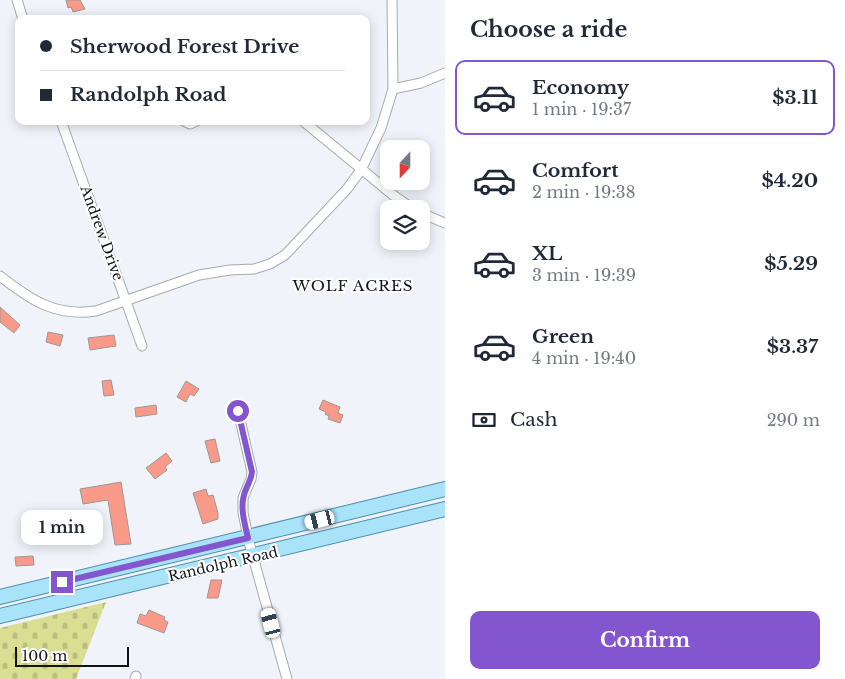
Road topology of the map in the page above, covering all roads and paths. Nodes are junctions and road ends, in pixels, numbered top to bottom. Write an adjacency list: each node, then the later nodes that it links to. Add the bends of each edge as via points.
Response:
1 (17, 0): 3 (street)
2 (392, 0): 5 (street)
3 (23, 15)
4 (445, 73): 5 (street)
5 (393, 89): 8 (street, via 382,128)
6 (62, 125): 13 (street, Andrew Drive)
7 (308, 125): 8 (street)
8 (361, 170): 9 (street); 13 (street, via 285,255 270,264 199,275)
9 (400, 200)
10 (430, 217): 11 (street)
11 (445, 223)
12 (0, 276): 13 (street, via 21,293 65,312 96,311)
13 (126, 301): 14 (street, Andrew Drive)
14 (142, 346)
15 (238, 411): 18 (street, via 252,472 243,498)
16 (445, 489): 18 (main road, Randolph Road)
17 (445, 509): 19 (main road, Randolph Road)
18 (248, 538): 19 (street); 20 (main road, Randolph Road)
19 (253, 557): 21 (main road, Randolph Road); 22 (street)
20 (0, 597)
21 (0, 616)
22 (287, 679)

